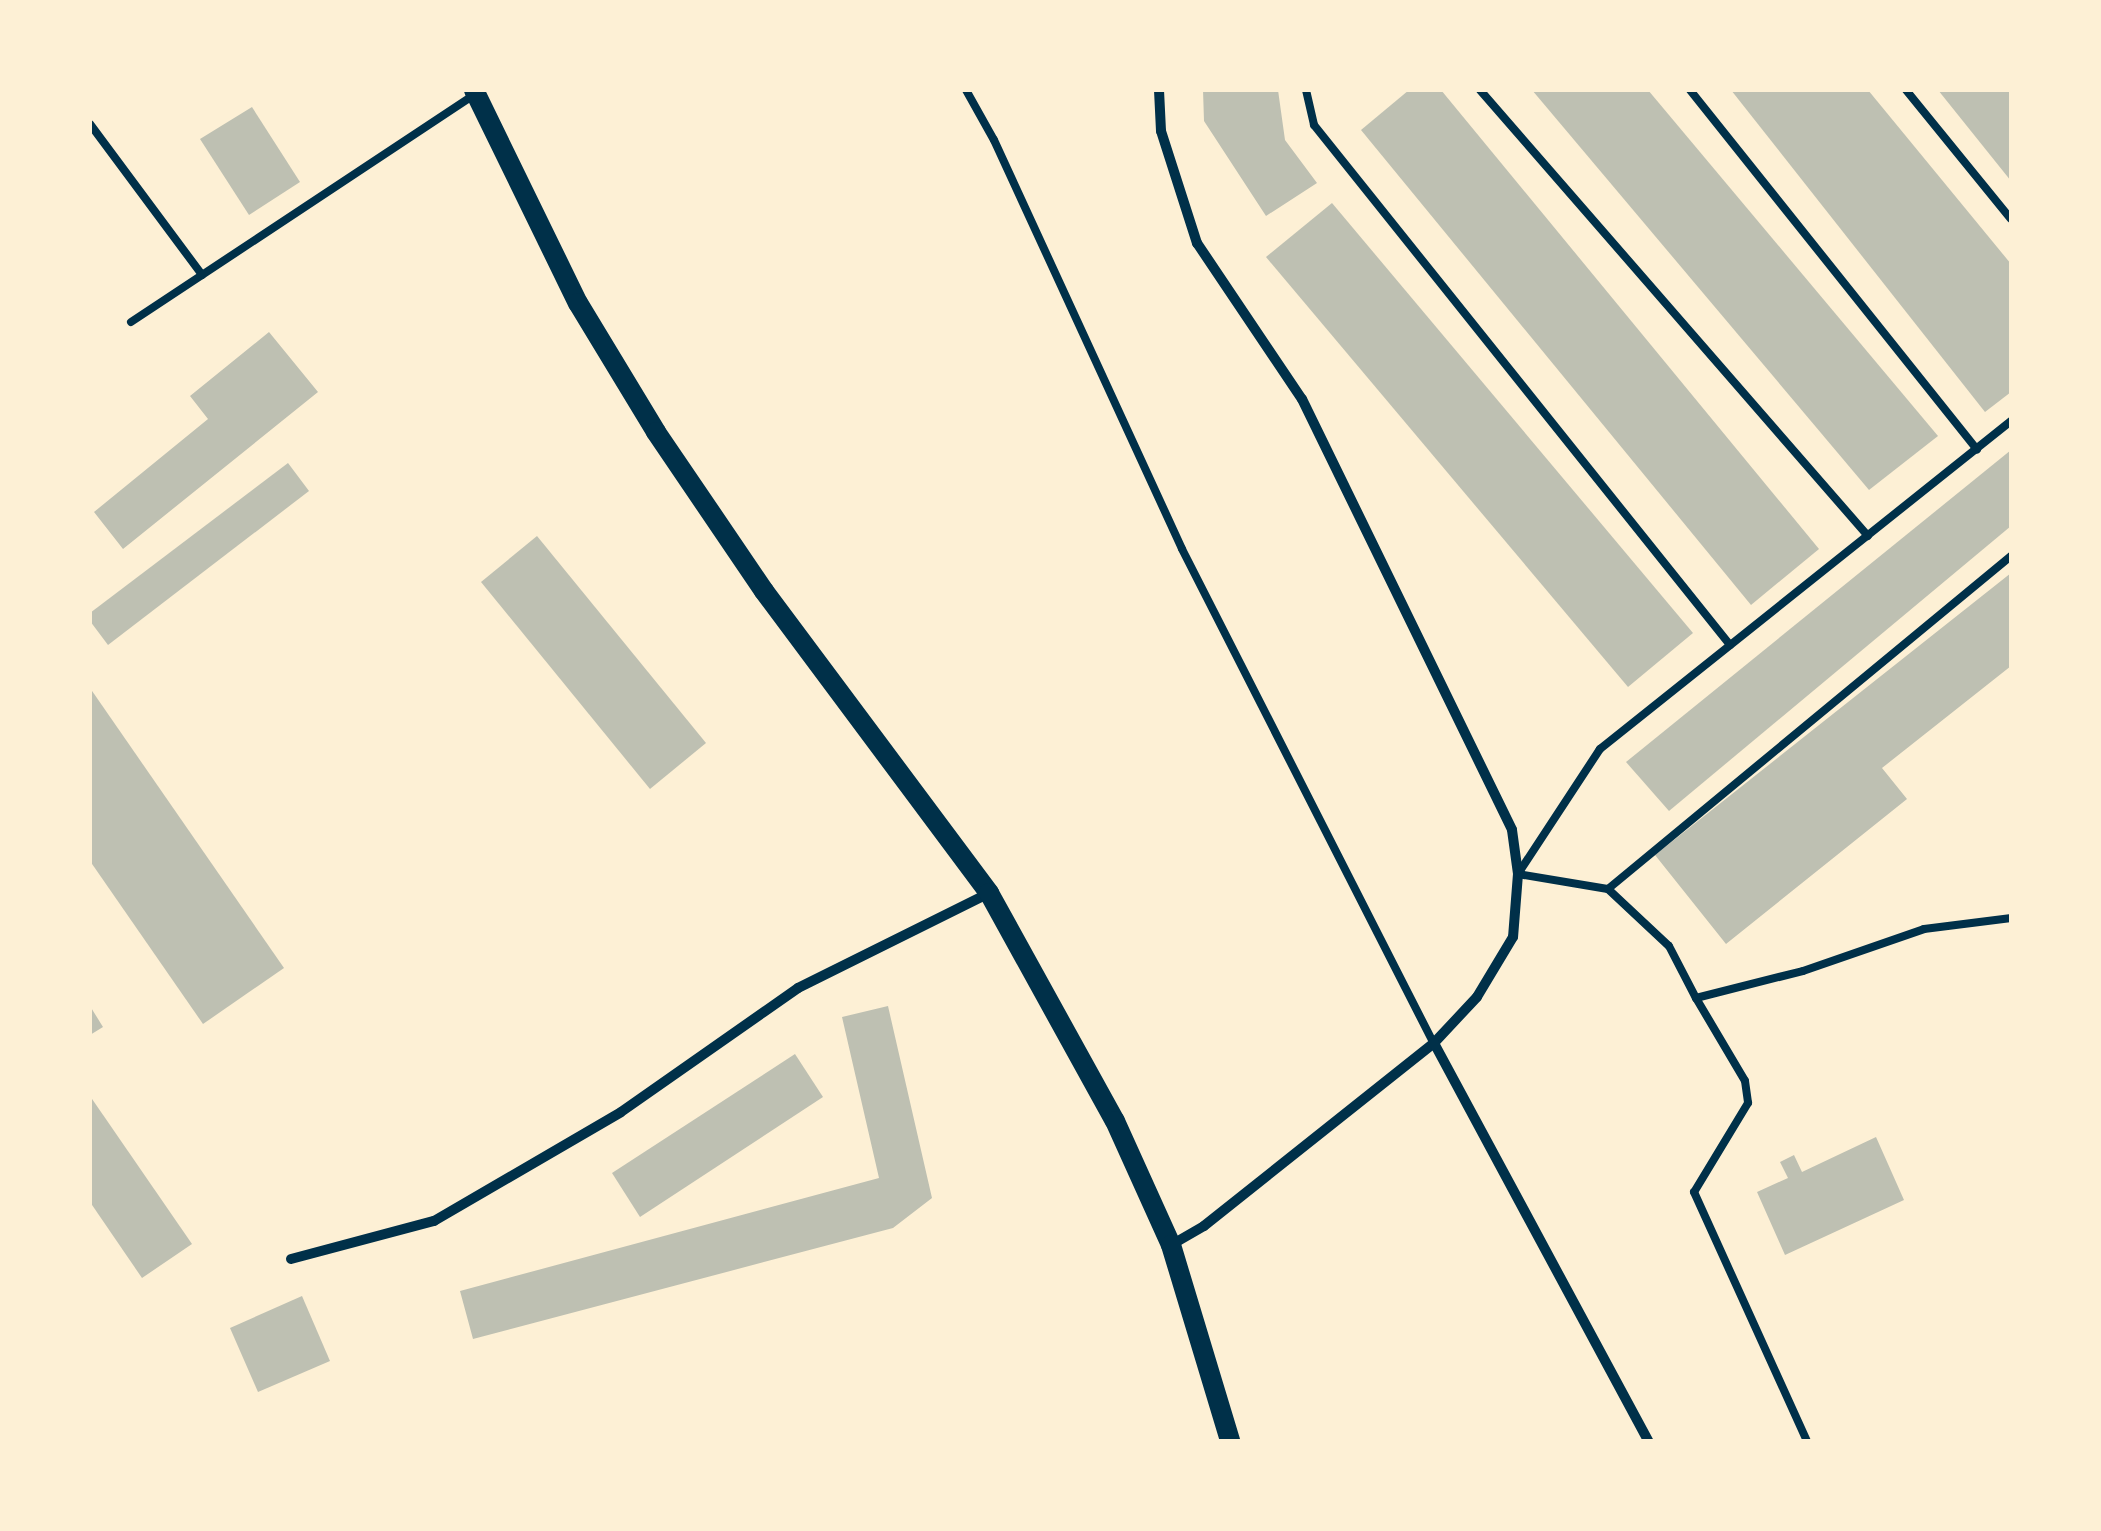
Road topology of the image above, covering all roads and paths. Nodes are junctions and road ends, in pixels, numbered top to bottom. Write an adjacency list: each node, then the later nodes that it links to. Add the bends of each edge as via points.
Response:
1 (966, 90): 22 (lane, via 1182,549)
2 (1159, 90): 17 (street, via 1161,132 1197,243 1302,399 1512,830)
3 (1306, 90): 16 (lane, via 1314,125)
4 (1480, 90): 14 (lane)
5 (1690, 90): 13 (lane)
6 (1906, 90): 9 (lane)
7 (475, 92): 10 (lane); 19 (main road, via 578,303 656,432 764,591)
8 (90, 124): 10 (lane)
9 (2011, 218)
10 (202, 275): 11 (lane)
11 (130, 322)
12 (2011, 422): 13 (lane)
13 (1977, 449): 14 (lane)
14 (1868, 536): 16 (lane)
15 (2011, 556): 18 (lane)
16 (1730, 645): 17 (lane, via 1600,750)
17 (1518, 874): 18 (lane); 22 (street, via 1513,937 1477,997)
18 (1608, 889): 21 (lane, via 1669,946)
19 (989, 893): 24 (main road, via 1116,1121); 25 (street, via 798,988 621,1112 434,1221)
20 (2011, 918): 21 (lane, via 1924,929)
21 (1696, 998): 28 (lane, via 1745,1081 1748,1103 1694,1192)
22 (1434, 1044): 23 (lane); 24 (street)
23 (1443, 1061): 27 (street)
24 (1171, 1245): 26 (main road)
25 (291, 1259)
26 (1230, 1441)
27 (1646, 1441)
28 (1807, 1441)

